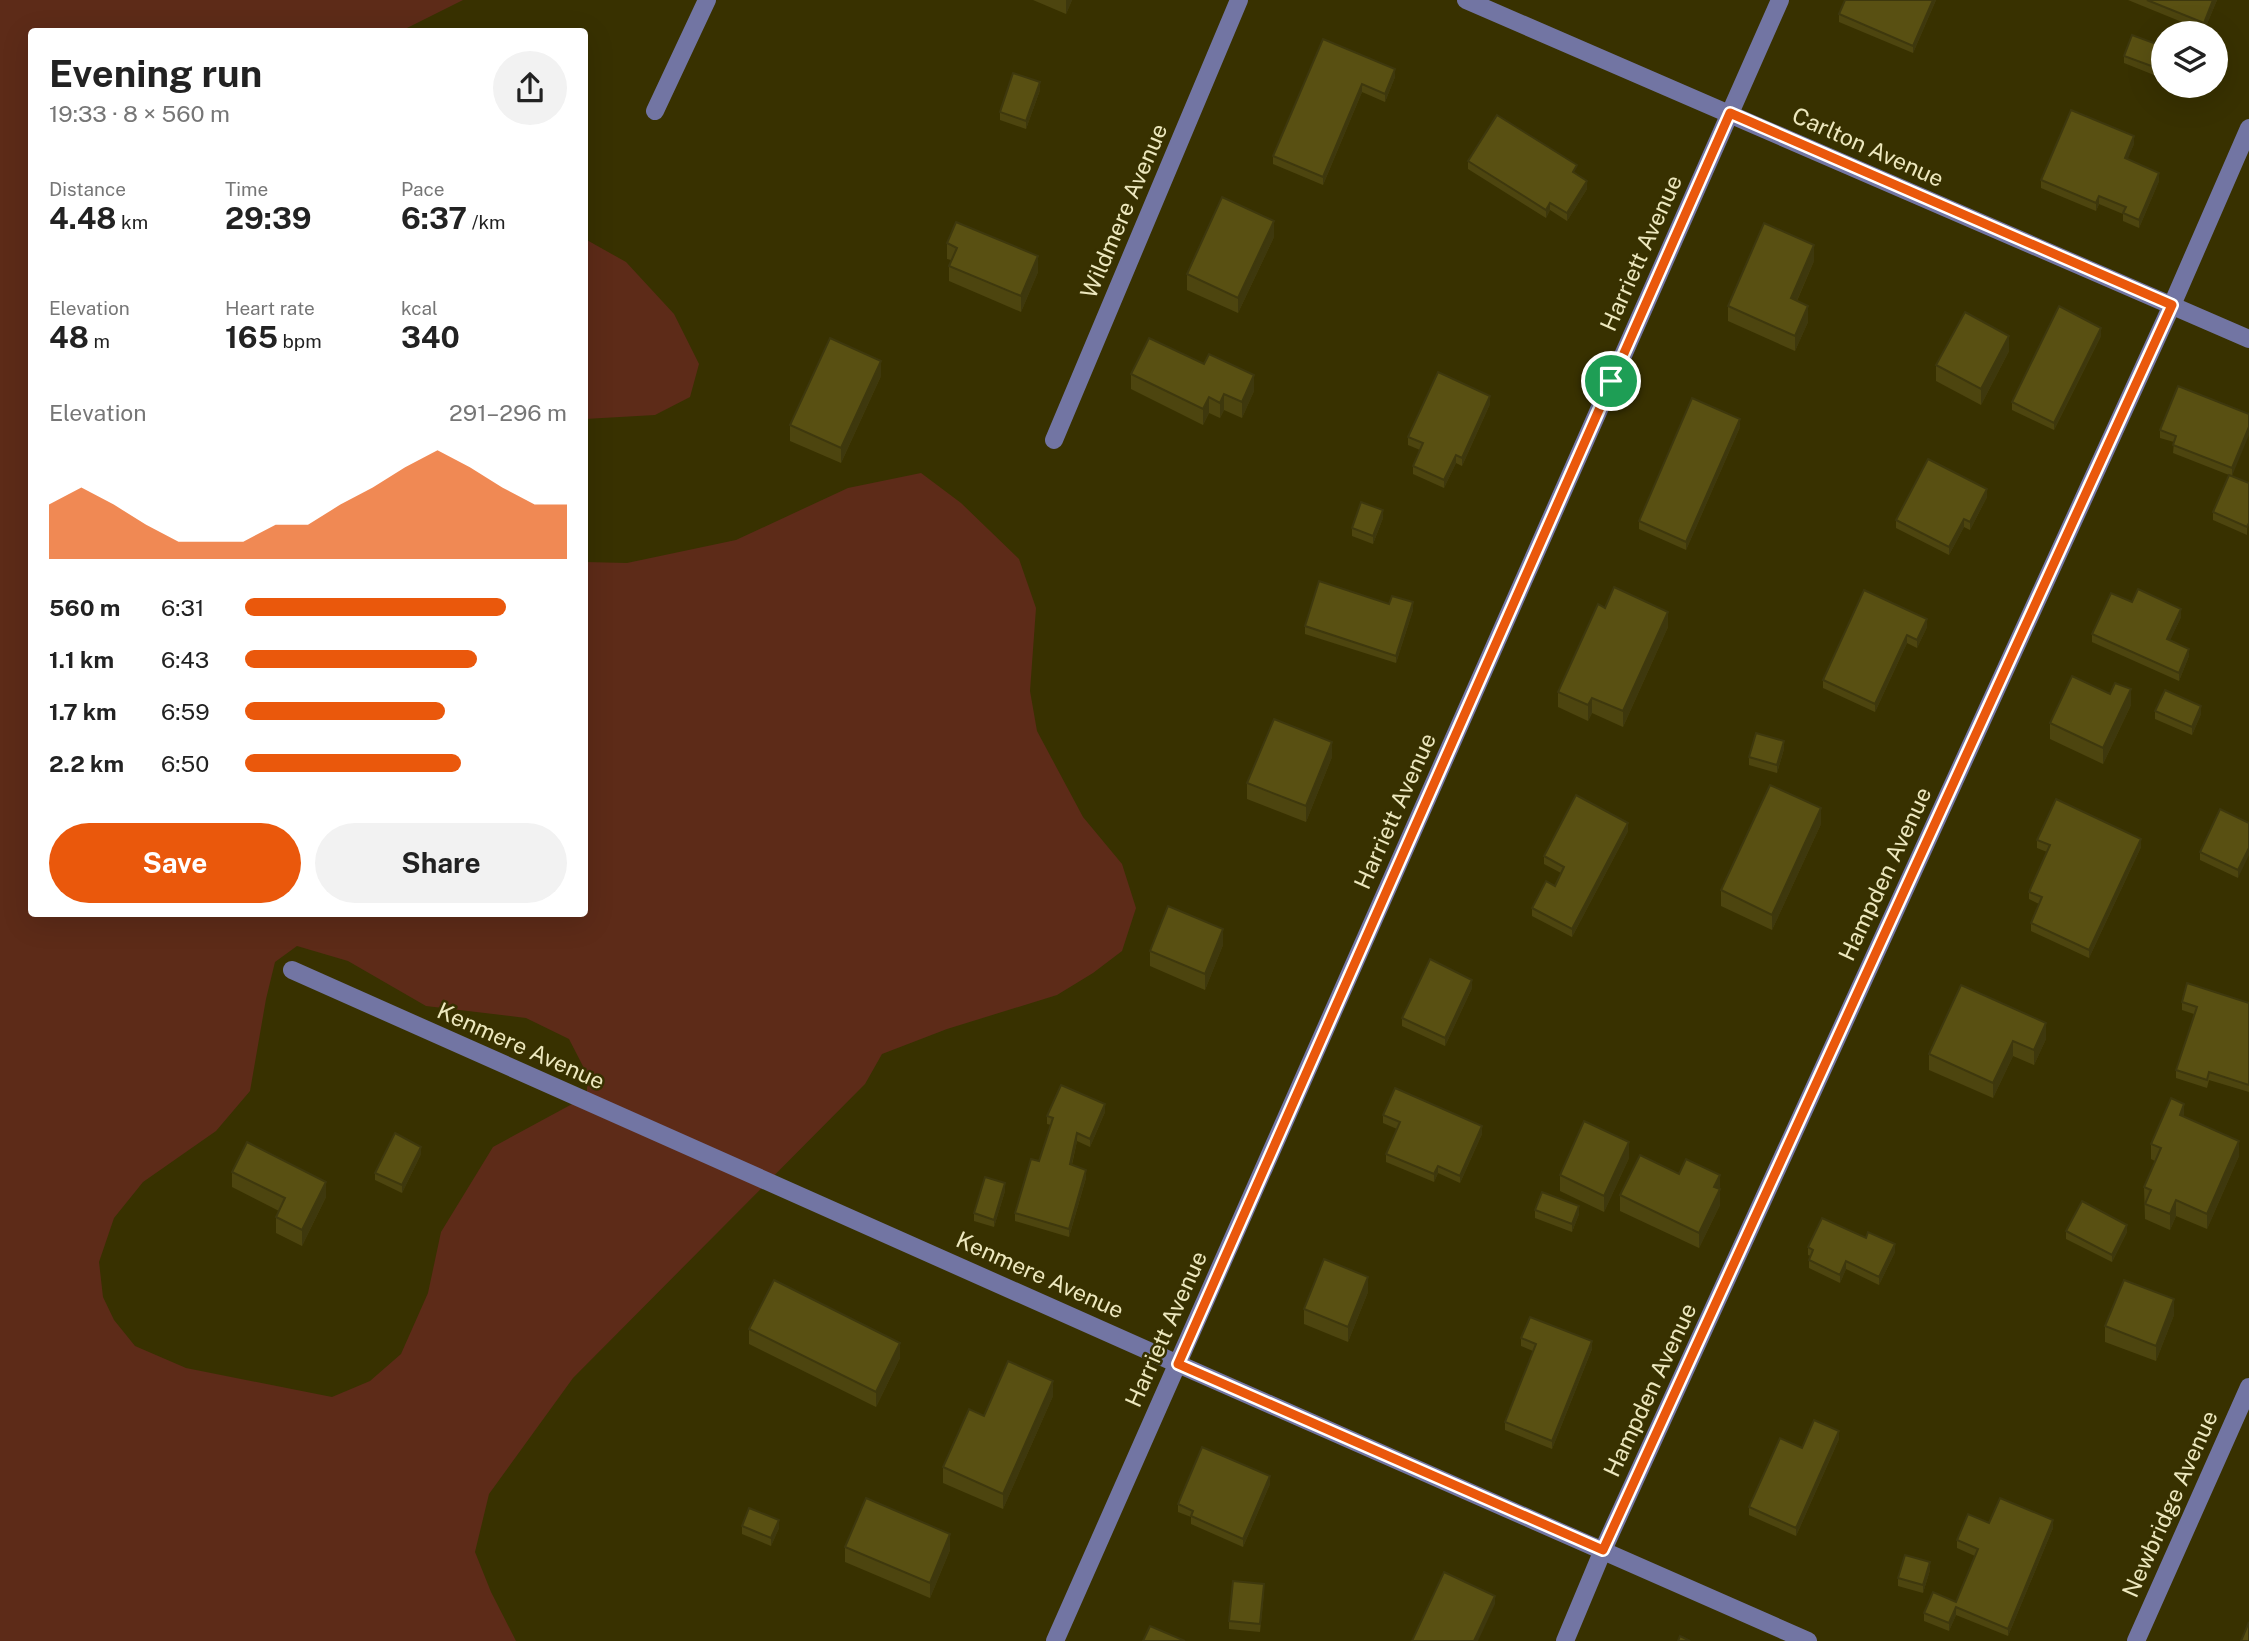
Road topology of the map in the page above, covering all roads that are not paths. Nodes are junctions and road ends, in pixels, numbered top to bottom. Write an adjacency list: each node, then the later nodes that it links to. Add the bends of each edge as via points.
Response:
1 (708, 0): 5 (street)
2 (1239, 0): 10 (street, Wildmere Avenue)
3 (1466, 0): 6 (street, Carlton Avenue)
4 (1780, 0): 6 (street, Harriett Avenue)
5 (655, 111)
6 (1730, 113): 8 (street, Carlton Avenue); 12 (street, Harriett Avenue)
7 (2249, 128): 8 (street, Hampden Avenue)
8 (2172, 305): 9 (street, Carlton Avenue); 14 (street, Hampden Avenue)
9 (2249, 339)
10 (1054, 440)
11 (292, 970): 12 (street, Kenmere Avenue)
12 (1178, 1364): 14 (street, Kenmere Avenue); 15 (street, Harriett Avenue)
13 (2249, 1387): 18 (street, Newbridge Avenue)
14 (1603, 1550): 16 (street, Hampden Avenue); 17 (street, Kenmere Avenue)
15 (1055, 1641)
16 (1564, 1641)
17 (1808, 1641)
18 (2136, 1641)

